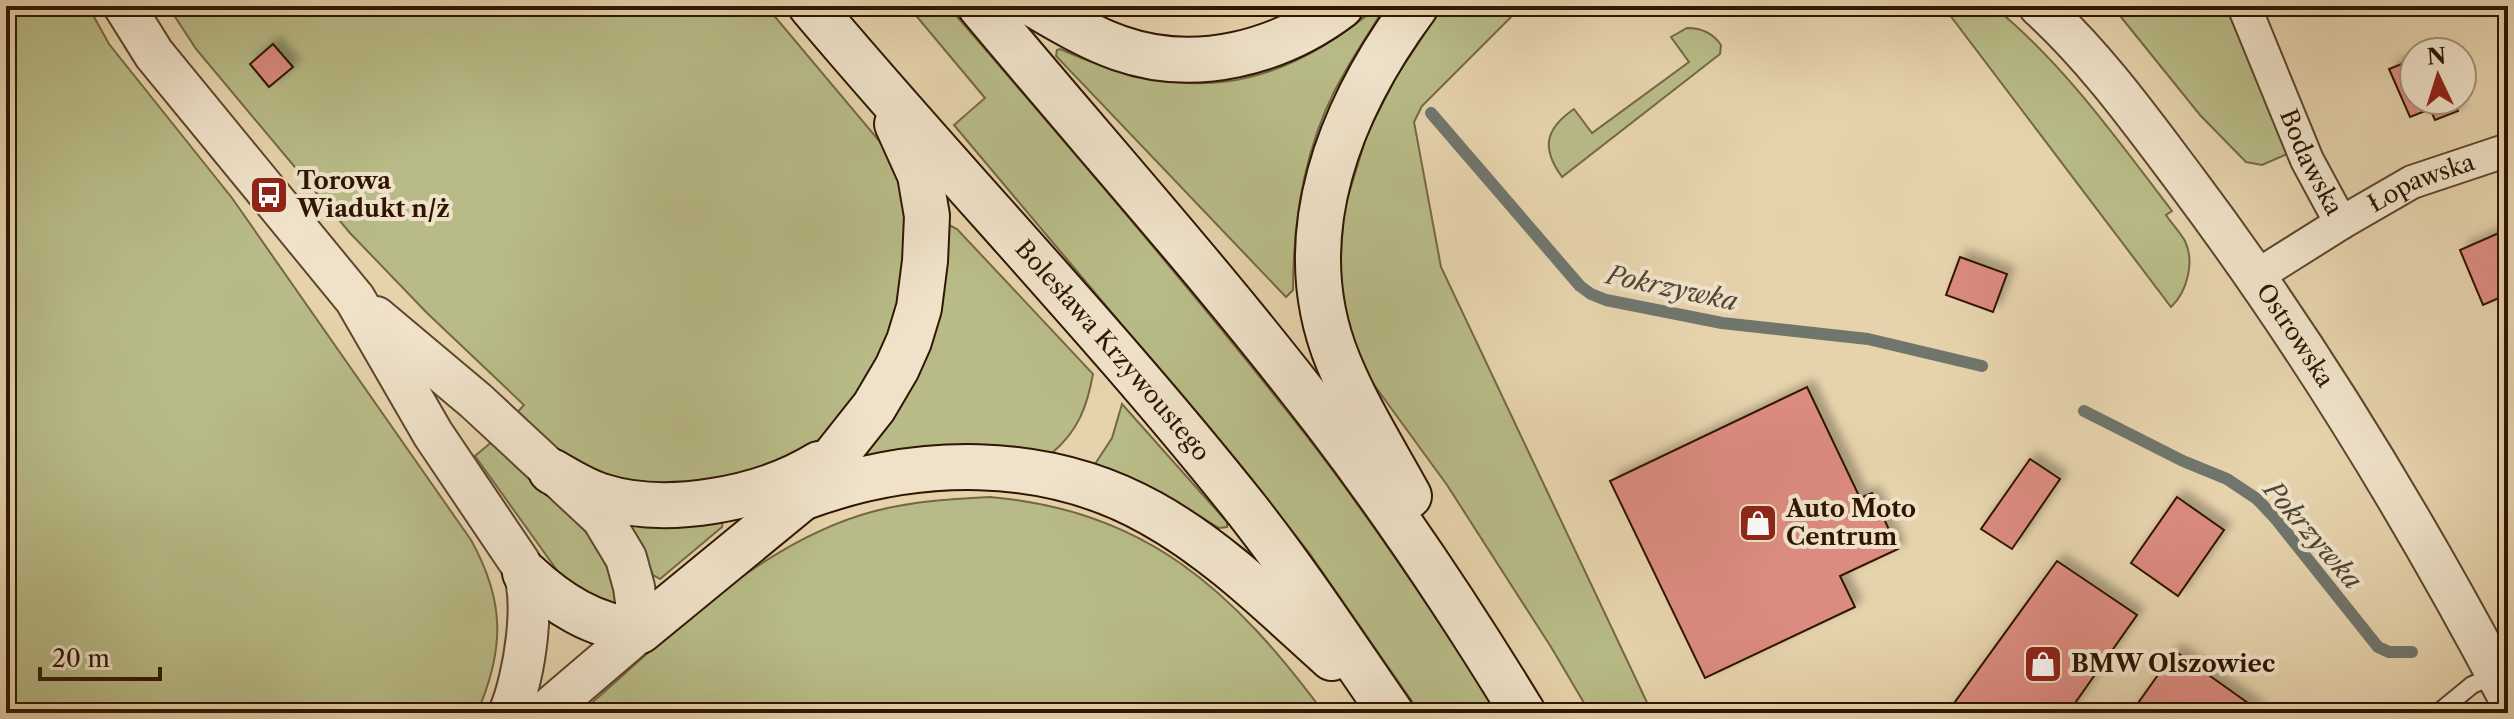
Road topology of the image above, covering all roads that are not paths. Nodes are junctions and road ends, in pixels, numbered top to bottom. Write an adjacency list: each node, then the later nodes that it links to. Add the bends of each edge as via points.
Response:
1 (124, 6): 13 (street, via 154,54)
2 (811, 6): 9 (main road, Bolesława Krzywoustego)
3 (980, 6): 19 (main road, via 1308,400)
4 (1036, 6): 5 (main road, via 1117,48 1159,58 1195,59 1252,52 1302,32)
5 (1341, 6)
6 (1416, 6): 19 (main road, via 1368,76 1341,136 1320,226 1318,280 1338,361 1437,549)
7 (2039, 6): 12 (street, Ostrowska, via 2097,65)
8 (2244, 6): 11 (street, Bodawska, via 2307,160)
9 (850, 52): 14 (main road, via 913,158 927,227 920,297 909,341 880,398); 23 (main road, Bolesława Krzywoustego, via 1053,279 1245,508)
10 (2508, 150): 11 (street, Łopawska, via 2412,182)
11 (2341, 223): 12 (street, Bodawska)
12 (2255, 277): 20 (street, Ostrowska, via 2378,469)
13 (355, 299): 15 (street); 17 (street, via 433,434)
14 (834, 454): 15 (main road, via 756,492 680,504 618,501); 16 (main road)
15 (551, 471): 18 (street, via 602,518 619,543 634,587)
16 (802, 498): 18 (main road); 23 (main road, via 882,477 973,466 1023,469 1081,482 1151,513 1215,556)
17 (525, 573): 18 (main road, via 578,613); 21 (street, via 526,651)
18 (640, 631): 22 (street)
19 (1474, 632): 24 (main road)
20 (2502, 685): 25 (lane, via 2472,685)
21 (509, 713)
22 (544, 713)
23 (1388, 713)
24 (1523, 713)
25 (2438, 713)

